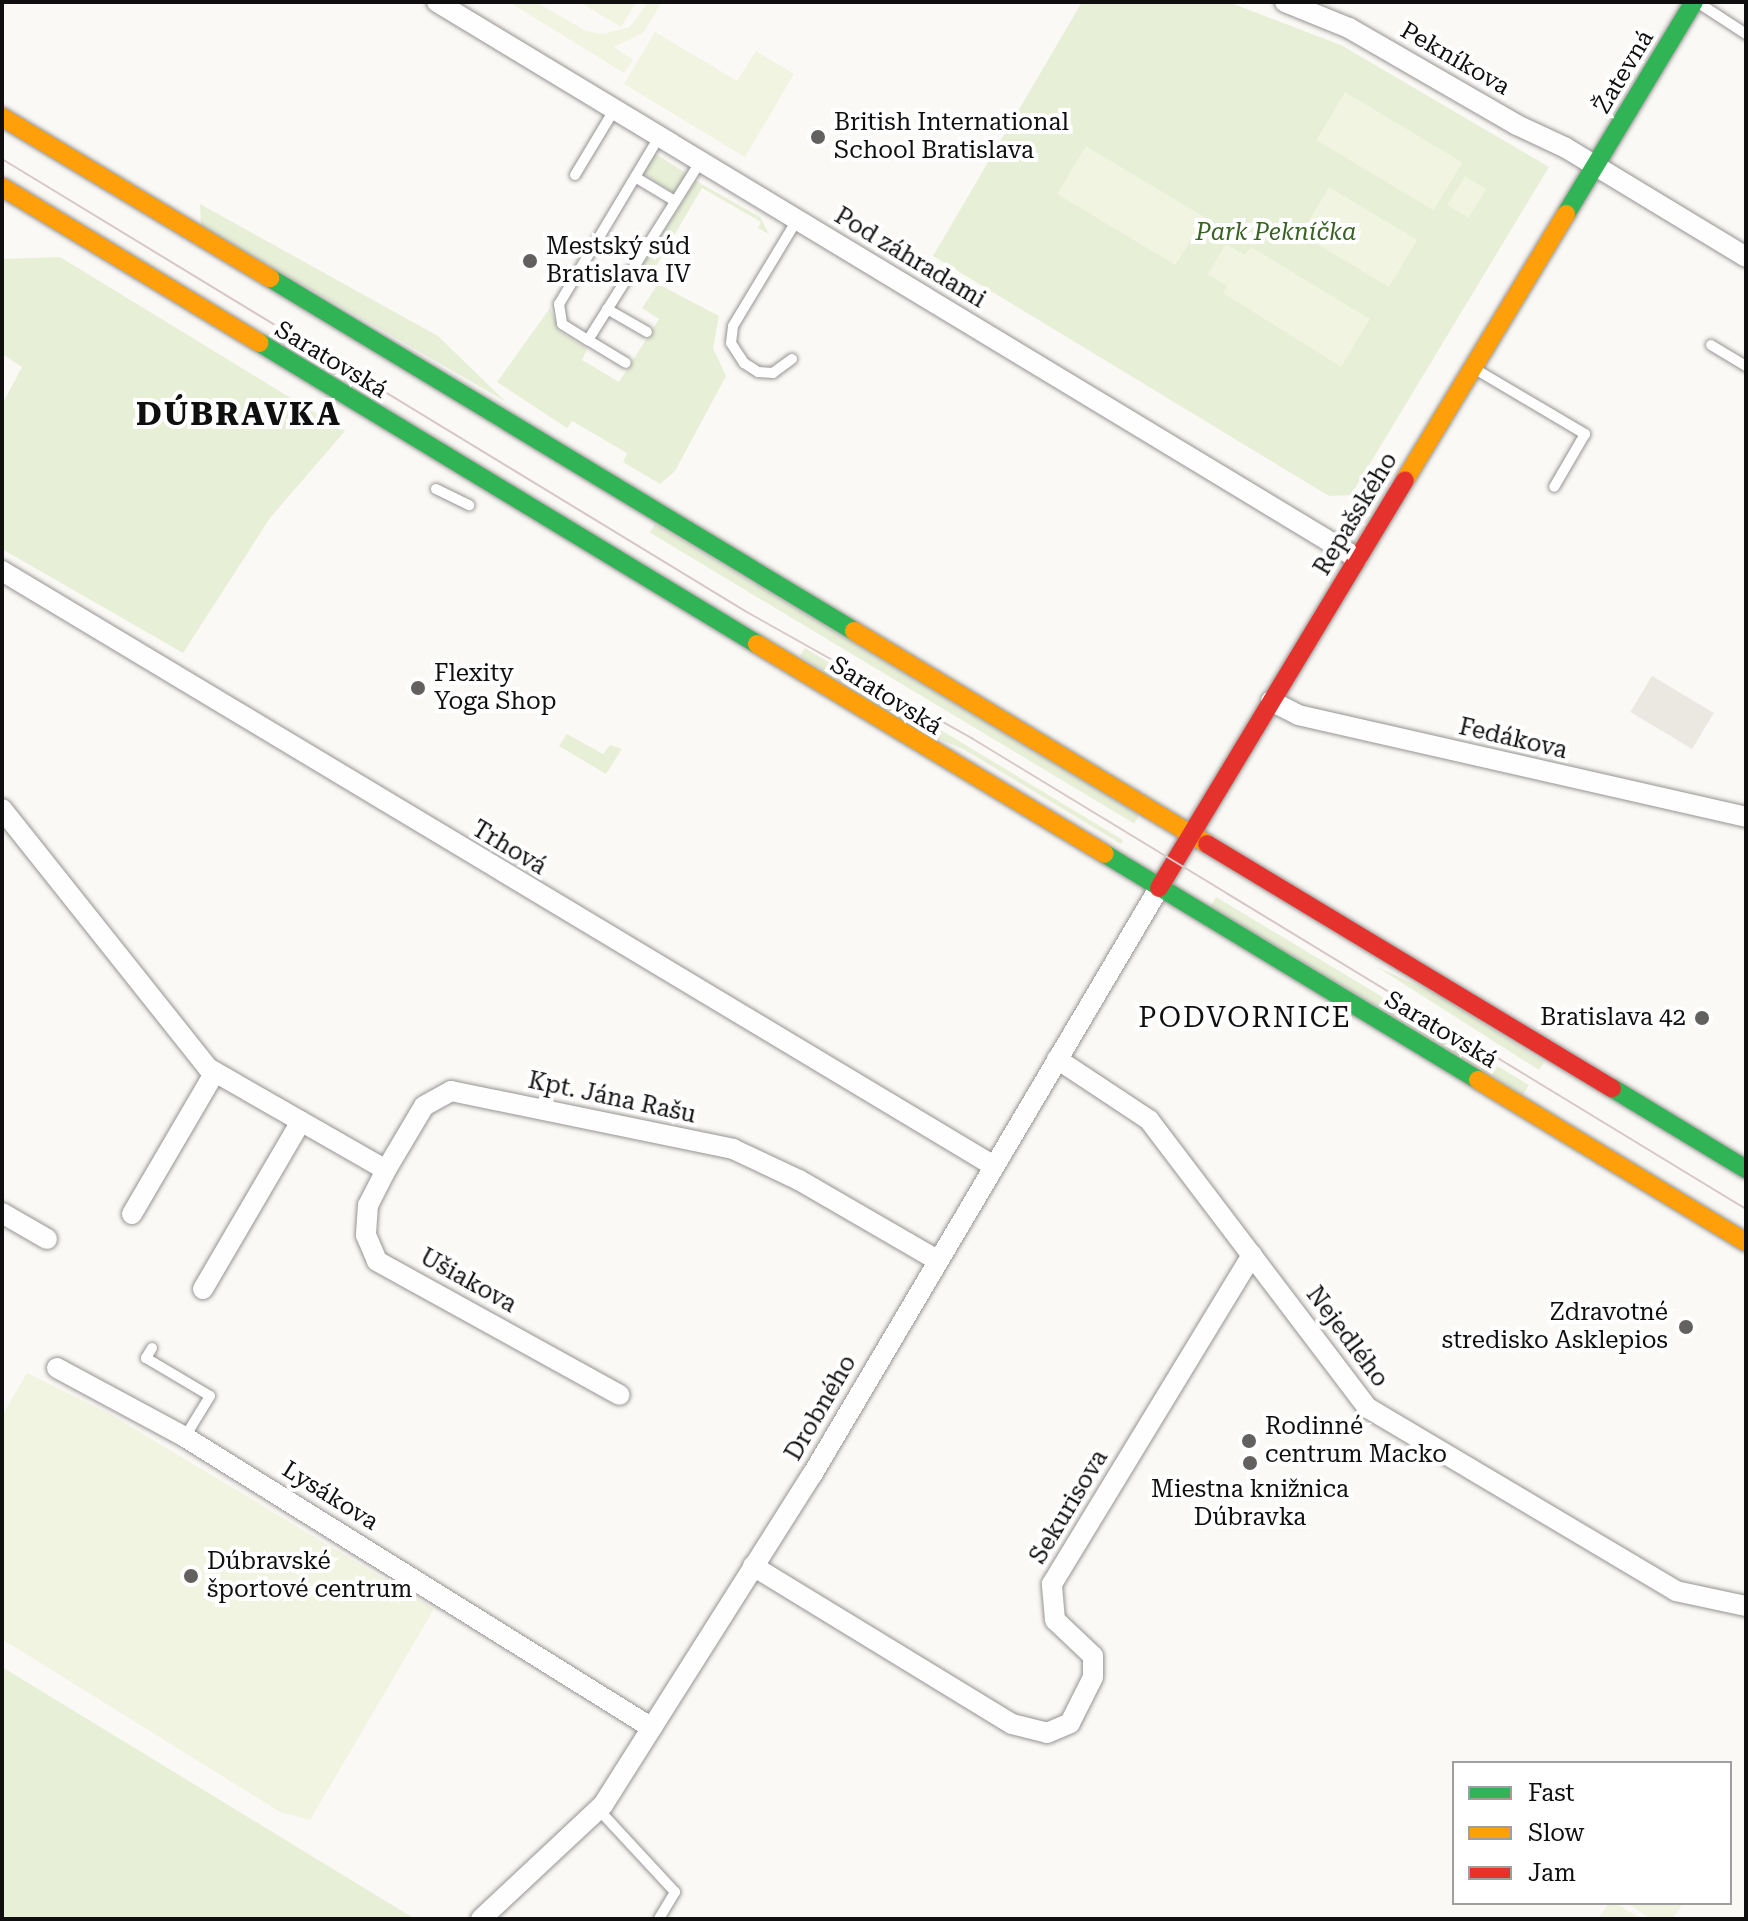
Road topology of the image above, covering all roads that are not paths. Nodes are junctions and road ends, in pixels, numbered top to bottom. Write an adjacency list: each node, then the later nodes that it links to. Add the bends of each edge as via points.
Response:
1 (437, 2): 5 (street, Pod záhradami)
2 (1285, 2): 9 (street, Pekníkova, via 1349,28)
3 (1695, 2): 4 (lane, Žatevná); 9 (main road, Žatevná)
4 (1746, 34)
5 (614, 110): 7 (street, Pod záhradami); 10 (lane)
6 (2, 117): 32 (main road, Saratovská)
7 (659, 137): 8 (street, Pod záhradami); 11 (lane)
8 (700, 162): 13 (lane); 14 (street, Pod záhradami)
9 (1596, 166): 15 (street, Pekníkova); 23 (main road, Repašského)
10 (575, 175)
11 (635, 177): 13 (lane); 18 (lane, via 559,304 562,324)
12 (2, 187): 33 (main road, Saratovská)
13 (675, 201): 16 (lane)
14 (797, 220): 20 (lane, via 733,326 731,343 744,363 758,372 773,373); 27 (street, Pod záhradami)
15 (1746, 257)
16 (607, 309): 17 (lane); 18 (lane)
17 (647, 332)
18 (588, 340): 21 (lane)
19 (1711, 345): 22 (lane)
20 (792, 359)
21 (626, 363)
22 (1746, 366)
23 (1473, 368): 24 (lane, via 1585,434); 27 (main road, Repašského)
24 (1554, 487)
25 (436, 489): 26 (lane)
26 (469, 505)
27 (1357, 558): 29 (main road, Repašského)
28 (2, 571): 37 (street, Trhová)
29 (1271, 701): 31 (street, Fedákova, via 1298,715); 32 (main road, Repašského)
30 (2, 809): 35 (street)
31 (1746, 817)
32 (1191, 835): 33 (main road, Repašského); 38 (main road, Saratovská)
33 (1159, 888): 34 (street, Drobného); 43 (main road, Saratovská)
34 (1057, 1059): 37 (street, Drobného); 44 (street, Nejedlého, via 1149,1120)
35 (215, 1072): 36 (street); 41 (street)
36 (301, 1121): 39 (street); 46 (street)
37 (992, 1165): 45 (street, Drobného)
38 (1746, 1169)
39 (386, 1170): 45 (street, Kpt. Jána Rašu, via 424,1106 451,1091 733,1149 799,1180); 49 (street, Ušiakova, via 368,1205 366,1235 377,1261)
40 (2, 1213): 42 (street)
41 (132, 1214)
42 (47, 1239)
43 (1746, 1242)
44 (1252, 1255): 51 (street, Sekurisova, via 1052,1584 1055,1620 1093,1656 1093,1677 1070,1723 1047,1733 1012,1724); 52 (street, Nejedlého, via 1368,1408 1676,1591)
45 (937, 1260): 51 (street, Drobného)
46 (203, 1289)
47 (152, 1348): 50 (lane, via 146,1358 210,1396)
48 (57, 1368): 50 (street, Lysákova)
49 (620, 1395)
50 (185, 1437): 53 (street, Lysákova)
51 (753, 1566): 53 (street, Drobného)
52 (1746, 1606)
53 (652, 1728): 54 (street, Drobného)
54 (599, 1810): 55 (street, Drobného); 56 (lane, via 675,1892)
55 (481, 1919)
56 (659, 1919)

